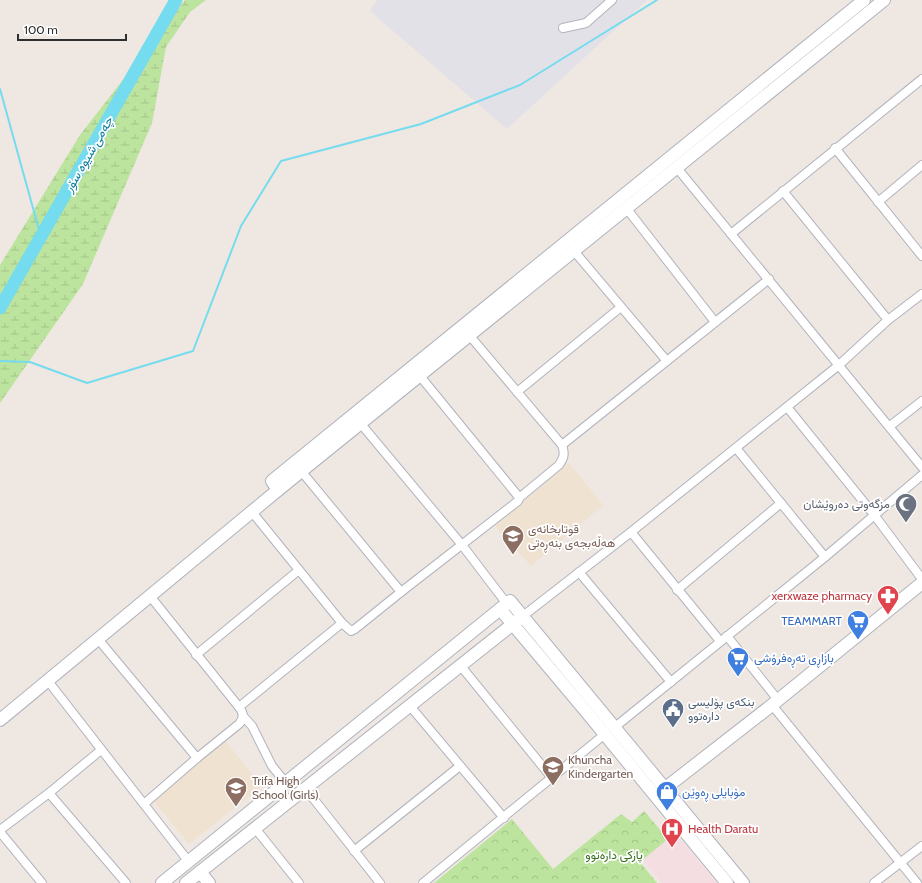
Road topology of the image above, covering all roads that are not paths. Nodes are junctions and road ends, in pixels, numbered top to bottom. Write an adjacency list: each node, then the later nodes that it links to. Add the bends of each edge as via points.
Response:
1 (612, 0): 4 (street, via 586,22)
2 (864, 0): 12 (street)
3 (884, 0): 8 (street)
4 (563, 28)
5 (922, 79): 6 (street)
6 (835, 148): 9 (street); 10 (street)
7 (922, 165): 10 (street)
8 (677, 168): 11 (street); 14 (street)
9 (783, 191): 14 (street); 20 (street)
10 (878, 202): 16 (street)
11 (627, 209): 13 (street); 21 (street)
12 (596, 217): 13 (street); 36 (street)
13 (604, 227): 15 (street)
14 (731, 234): 17 (street)
15 (574, 252): 19 (street); 22 (street)
16 (922, 255)
17 (769, 279): 21 (street); 24 (street)
18 (922, 294): 20 (street)
19 (621, 307): 23 (street); 26 (street)
20 (888, 320): 24 (street)
21 (715, 322): 23 (street)
22 (470, 336): 25 (street); 26 (street)
23 (666, 360): 31 (street)
24 (839, 365): 28 (street); 30 (street)
25 (420, 376): 29 (street); 37 (street)
26 (517, 392): 31 (street)
27 (922, 401): 30 (street)
28 (787, 407): 32 (street); 40 (street)
29 (361, 424): 34 (street); 42 (street)
30 (890, 426): 33 (street)
31 (562, 445): 37 (street, via 564,453 561,461)
32 (736, 448): 38 (street); 41 (street)
33 (922, 467)
34 (302, 472): 36 (street); 49 (street)
35 (922, 475): 40 (street)
36 (275, 486): 39 (street)
37 (519, 498): 42 (street)
38 (781, 503): 43 (street); 48 (street)
39 (252, 512): 44 (street); 50 (street)
40 (875, 516): 43 (street); 46 (street)
41 (631, 532): 45 (street); 48 (street)
42 (462, 545): 49 (street); 51 (street)
43 (825, 557): 56 (street)
44 (299, 570): 53 (street); 57 (street)
45 (579, 572): 52 (street); 60 (street)
46 (922, 579)
47 (922, 583): 61 (street)
48 (677, 590): 56 (street)
49 (401, 592): 53 (street, via 355,629 351,631)
50 (150, 596): 55 (street); 57 (street)
51 (506, 605): 52 (street); 54 (street); 71 (street)
52 (523, 616): 54 (street); 66 (street)
53 (342, 622): 63 (street)
54 (513, 624): 58 (street); 66 (street)
55 (98, 639): 59 (street); 68 (street)
56 (724, 639): 60 (street); 61 (street)
57 (196, 655): 63 (street)
58 (460, 665): 62 (street); 70 (street)
59 (48, 681): 65 (street); 67 (street)
60 (671, 682): 66 (street)
61 (775, 702): 73 (street); 82 (street)
62 (410, 706): 69 (street); 72 (street)
63 (239, 707): 64 (street)
64 (243, 716): 68 (street, via 239,724); 71 (street, via 252,726 272,766)
65 (0, 720)
66 (610, 730): 70 (street); 73 (street)
67 (101, 750): 74 (street); 75 (street)
68 (197, 758): 75 (street)
69 (460, 766): 76 (street); 80 (street)
70 (552, 778): 76 (street)
71 (290, 779): 72 (street); 81 (street)
72 (305, 788): 77 (street); 80 (street)
73 (660, 792): 84 (street)
74 (49, 793): 78 (street); 86 (street)
75 (144, 804): 81 (street)
76 (504, 818): 92 (street)
77 (255, 828): 83 (street); 90 (street)
78 (0, 831): 85 (street)
79 (922, 846): 82 (street)
80 (354, 851): 91 (street)
81 (189, 862): 87 (street)
82 (901, 863): 93 (street); 94 (street)
83 (200, 872): 88 (street); 89 (street)
84 (737, 882)
85 (41, 883)
86 (126, 883)
87 (162, 883)
88 (186, 883)
89 (209, 883)
90 (299, 883)
91 (380, 883)
92 (423, 883)
93 (874, 883)
94 (916, 883)

